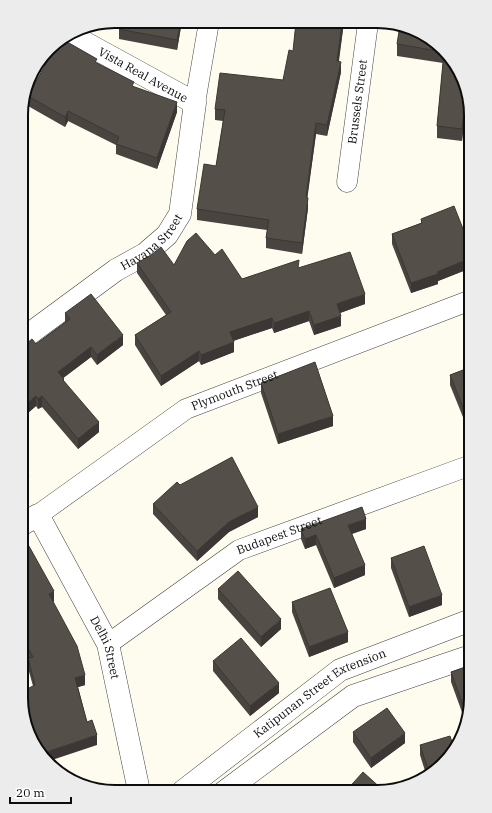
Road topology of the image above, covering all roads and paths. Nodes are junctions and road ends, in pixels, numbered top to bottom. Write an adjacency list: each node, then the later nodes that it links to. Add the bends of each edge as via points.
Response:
1 (208, 28): 4 (street, Havana Street)
2 (367, 28): 5 (street, Brussels Street)
3 (76, 38): 4 (street, Vista Real Avenue)
4 (195, 103): 7 (street, Havana Street, via 180,214 167,235 145,254 116,270)
5 (347, 182)
6 (464, 303): 9 (street, Plymouth Street, via 186,409)
7 (28, 336)
8 (464, 468): 11 (street, Budapest Street, via 239,550)
9 (30, 520): 11 (street, Delhi Street)
10 (464, 623): 14 (street, Katipunan Street Extension, via 340,670)
11 (108, 644): 13 (street, Delhi Street)
12 (464, 658): 15 (street, Katipunan Street Extension, via 353,696)
13 (138, 785)
14 (191, 785)
15 (233, 785)

